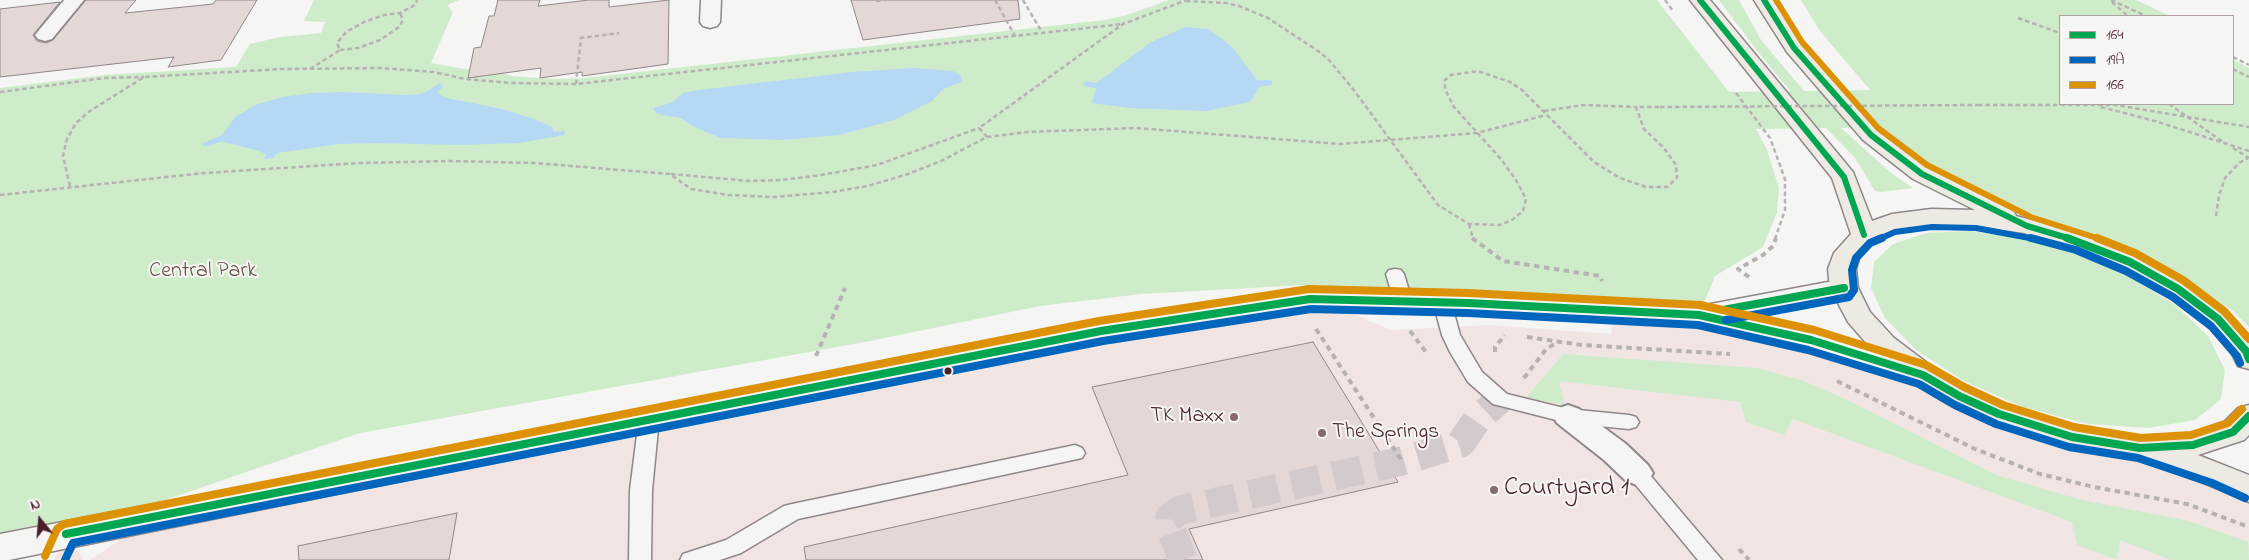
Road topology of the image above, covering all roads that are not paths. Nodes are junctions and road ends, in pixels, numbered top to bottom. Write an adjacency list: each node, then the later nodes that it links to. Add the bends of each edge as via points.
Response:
1 (74, 0): 6 (street)
2 (711, 0): 5 (street)
3 (1700, 0): 8 (highway, via 1844,177)
4 (1764, 0): 7 (highway, via 1794,48 1871,135 1922,174)
5 (710, 22)
6 (45, 35)
7 (2027, 226): 8 (highway, via 1977,218 1931,217 1892,222); 12 (highway, via 2079,241 2130,262 2178,289 2218,319 2246,351)
8 (1864, 235): 9 (highway, via 1847,252 1842,269)
9 (1844, 288): 11 (street); 13 (highway, via 1858,316 1884,345)
10 (1442, 302): 11 (street); 14 (lane, via 1450,334 1475,377 1500,399); 16 (street, via 1310,299 1201,315 1101,331 801,392)
11 (1699, 315): 13 (street, via 1811,340)
12 (2249, 359)
13 (1923, 375): 18 (highway, via 1999,414 2072,437)
14 (1568, 416): 17 (lane); 20 (street)
15 (2249, 416): 18 (highway, via 2233,432 2193,445)
16 (649, 419): 22 (street); 24 (lane, via 641,490)
17 (1629, 422)
18 (2140, 448): 21 (highway)
19 (1076, 452): 25 (lane, via 792,512 733,547)
20 (1637, 472): 26 (lane)
21 (2249, 489)
22 (60, 547): 23 (street)
23 (0, 548)
24 (640, 560)
25 (691, 560)
26 (1711, 560)

